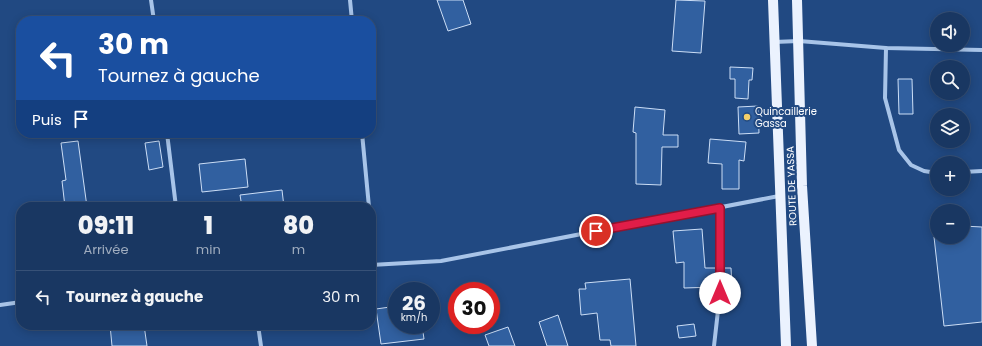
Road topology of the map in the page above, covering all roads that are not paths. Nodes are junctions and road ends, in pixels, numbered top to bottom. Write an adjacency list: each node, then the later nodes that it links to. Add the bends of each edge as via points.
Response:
1 (151, 0): 5 (street)
2 (350, 0): 6 (street)
3 (772, 0): 8 (main road, ROUTE DE YASSA)
4 (797, 0): 7 (main road, ROUTE DE YASSA)
5 (153, 16)
6 (352, 16)
7 (799, 41): 8 (street); 9 (street); 27 (main road, ROUTE DE YASSA, via 802,186)
8 (774, 42): 16 (main road, ROUTE DE YASSA)
9 (886, 48): 10 (street); 14 (street, via 884,98 899,150 910,165)
10 (982, 50)
11 (168, 138): 17 (street)
12 (362, 138): 18 (street)
13 (982, 171): 15 (street)
14 (930, 172)
15 (970, 172)
16 (779, 196): 19 (street); 26 (main road, ROUTE DE YASSA)
17 (175, 202)
18 (369, 202)
19 (720, 208): 20 (street, via 441,261); 25 (street, via 720,293)
20 (376, 265)
21 (16, 303): 22 (street)
22 (0, 305)
23 (259, 330): 24 (street)
24 (261, 346)
25 (714, 346)
26 (786, 346)
27 (812, 346)

